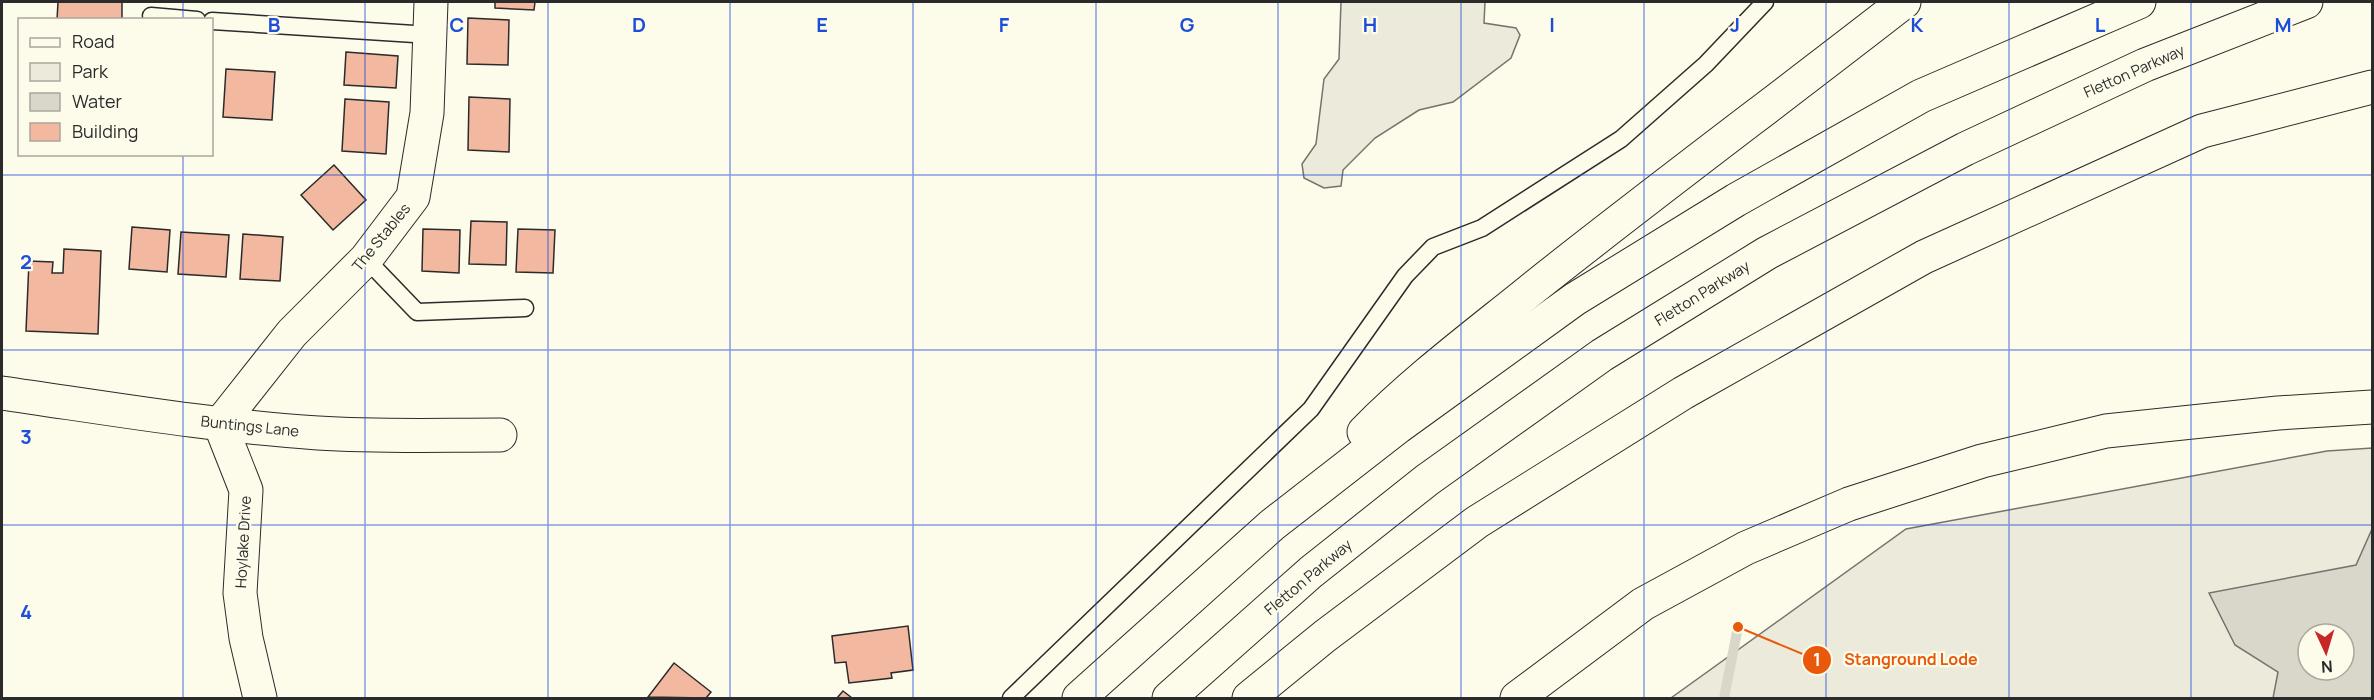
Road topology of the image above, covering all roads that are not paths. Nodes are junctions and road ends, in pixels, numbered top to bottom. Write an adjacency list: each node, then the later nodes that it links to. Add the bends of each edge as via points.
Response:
1 (431, 2): 9 (main road, The Stables)
2 (1765, 2): 19 (lane, via 1706,64 1622,139 1482,228 1433,247 1405,276 1311,409)
3 (1904, 2): 17 (main road, via 1401,394)
4 (2139, 2): 17 (main road, via 1921,96 1736,200 1575,299 1398,427)
5 (2306, 2): 21 (main road, Fletton Parkway, via 2145,64 1965,149 1767,253 1602,355 1427,480 1311,572)
6 (151, 16): 7 (lane)
7 (174, 18)
8 (213, 21): 9 (lane)
9 (430, 35): 11 (main road, The Stables, via 427,113 413,197)
10 (2373, 87): 22 (main road, via 2202,131 1924,257 1683,393 1477,522 1325,636)
11 (366, 259): 12 (lane, via 417,312); 15 (main road, The Stables, via 292,333)
12 (525, 308)
13 (2, 393): 15 (main road, Buntings Lane)
14 (2373, 407): 23 (main road, via 2106,431 1982,461 1849,504 1746,548 1643,604)
15 (220, 424): 16 (main road, Buntings Lane, via 349,434); 18 (main road, Hoylake Drive, via 246,490 240,593)
16 (500, 435)
17 (1272, 525): 20 (main road)
18 (260, 699)
19 (1011, 699)
20 (1079, 699)
21 (1169, 699)
22 (1250, 699)
23 (1517, 699)

